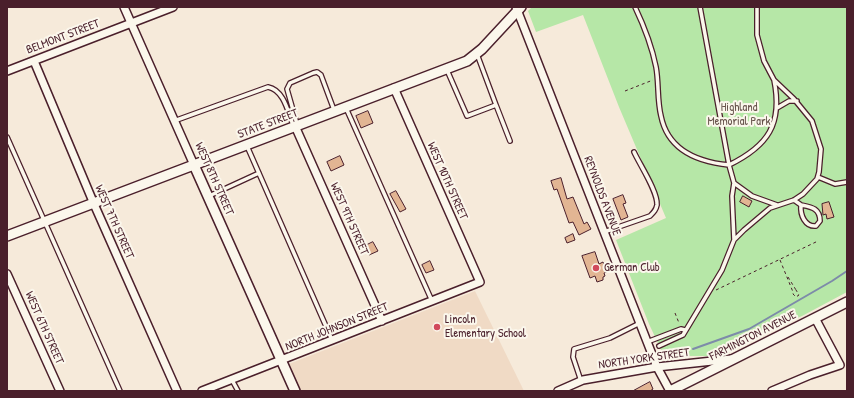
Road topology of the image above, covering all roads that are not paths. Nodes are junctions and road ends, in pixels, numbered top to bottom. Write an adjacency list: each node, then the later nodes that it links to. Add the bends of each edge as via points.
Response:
1 (124, 7): 7 (street, WEST 8TH STREET)
2 (173, 7): 7 (street, BELMONT STREET)
3 (635, 7): 26 (lane, via 656,67 662,123 677,146 699,160)
4 (700, 7): 26 (lane)
5 (757, 7): 12 (lane, via 760,45 764,61)
6 (518, 8): 8 (street, STATE STREET); 37 (street, REYNOLDS AVENUE)
7 (130, 23): 9 (street, BELMONT STREET); 19 (street, WEST 8TH STREET)
8 (477, 54): 10 (street, STATE STREET); 15 (lane)
9 (34, 61): 11 (street, BELMONT STREET); 33 (street, WEST 7TH STREET)
10 (447, 69): 13 (street, STATE STREET); 15 (lane, via 467,116)
11 (7, 71)
12 (774, 80): 14 (lane); 17 (lane)
13 (394, 88): 16 (street, STATE STREET); 41 (street, WEST 10TH STREET)
14 (797, 101): 17 (lane, via 789,101); 28 (lane, via 809,116 819,139 822,154)
15 (496, 105): 22 (lane)
16 (346, 107): 18 (street, STATE STREET); 42 (lane)
17 (777, 108): 26 (lane, via 765,140 752,154)
18 (334, 112): 20 (street, STATE STREET); 20 (lane, via 321,75 313,73 290,83 287,90)
19 (174, 121): 20 (lane, via 268,86 275,88 280,94); 25 (street, WEST 8TH STREET)
20 (296, 126): 23 (street, STATE STREET); 45 (street, WEST 9TH STREET)
21 (7, 137): 36 (lane)
22 (510, 141)
23 (246, 145): 25 (street, STATE STREET); 27 (lane)
24 (634, 152): 37 (lane, via 654,193 657,204 655,211 650,216)
25 (194, 165): 31 (street, WEST 8TH STREET); 33 (street, STATE STREET)
26 (730, 165): 30 (lane)
27 (259, 173): 31 (lane); 48 (lane)
28 (818, 177): 29 (lane, via 835,184); 32 (lane)
29 (847, 182)
30 (734, 183): 34 (lane, via 752,196); 39 (lane)
31 (208, 196): 52 (street, WEST 8TH STREET)
32 (794, 200): 34 (lane); 35 (lane)
33 (94, 204): 36 (street, STATE STREET); 59 (street, WEST 7TH STREET)
34 (777, 205): 39 (lane, via 753,220)
35 (801, 205): 35 (lane, via 806,223 816,226 820,220 818,212 814,207)
36 (44, 222): 38 (street, STATE STREET); 58 (lane)
37 (604, 232): 46 (street, REYNOLDS AVENUE)
38 (7, 236)
39 (734, 240): 47 (lane, via 725,265)
40 (7, 274): 57 (street, WEST 6TH STREET)
41 (480, 282): 42 (street, NORTH JOHNSON STREET)
42 (432, 301): 45 (street, NORTH JOHNSON STREET)
43 (847, 302): 44 (street, FARMINGTON AVENUE)
44 (815, 318): 51 (street, FARMINGTON AVENUE); 56 (street, via 840,365)
45 (382, 321): 48 (street, NORTH JOHNSON STREET)
46 (640, 323): 49 (street, REYNOLDS AVENUE); 55 (lane, via 610,338 574,349)
47 (683, 330): 49 (lane); 50 (lane, via 683,335)
48 (332, 340): 52 (street, NORTH JOHNSON STREET)
49 (647, 342): 53 (street, REYNOLDS AVENUE)
50 (659, 346)
51 (736, 358): 53 (street, NORTH YORK STREET); 64 (street, FARMINGTON AVENUE)
52 (282, 361): 54 (street, NORTH JOHNSON STREET); 62 (street, WEST 8TH STREET)
53 (658, 369): 55 (street, NORTH YORK STREET); 64 (street, REYNOLDS AVENUE)
54 (232, 380): 60 (street, NORTH JOHNSON STREET); 61 (lane)
55 (581, 381): 63 (street, NORTH YORK STREET)
56 (781, 389): 65 (street)
57 (60, 391)
58 (120, 391)
59 (177, 391)
60 (202, 391)
61 (238, 391)
62 (295, 391)
63 (558, 391)
64 (670, 391)
65 (772, 391)

